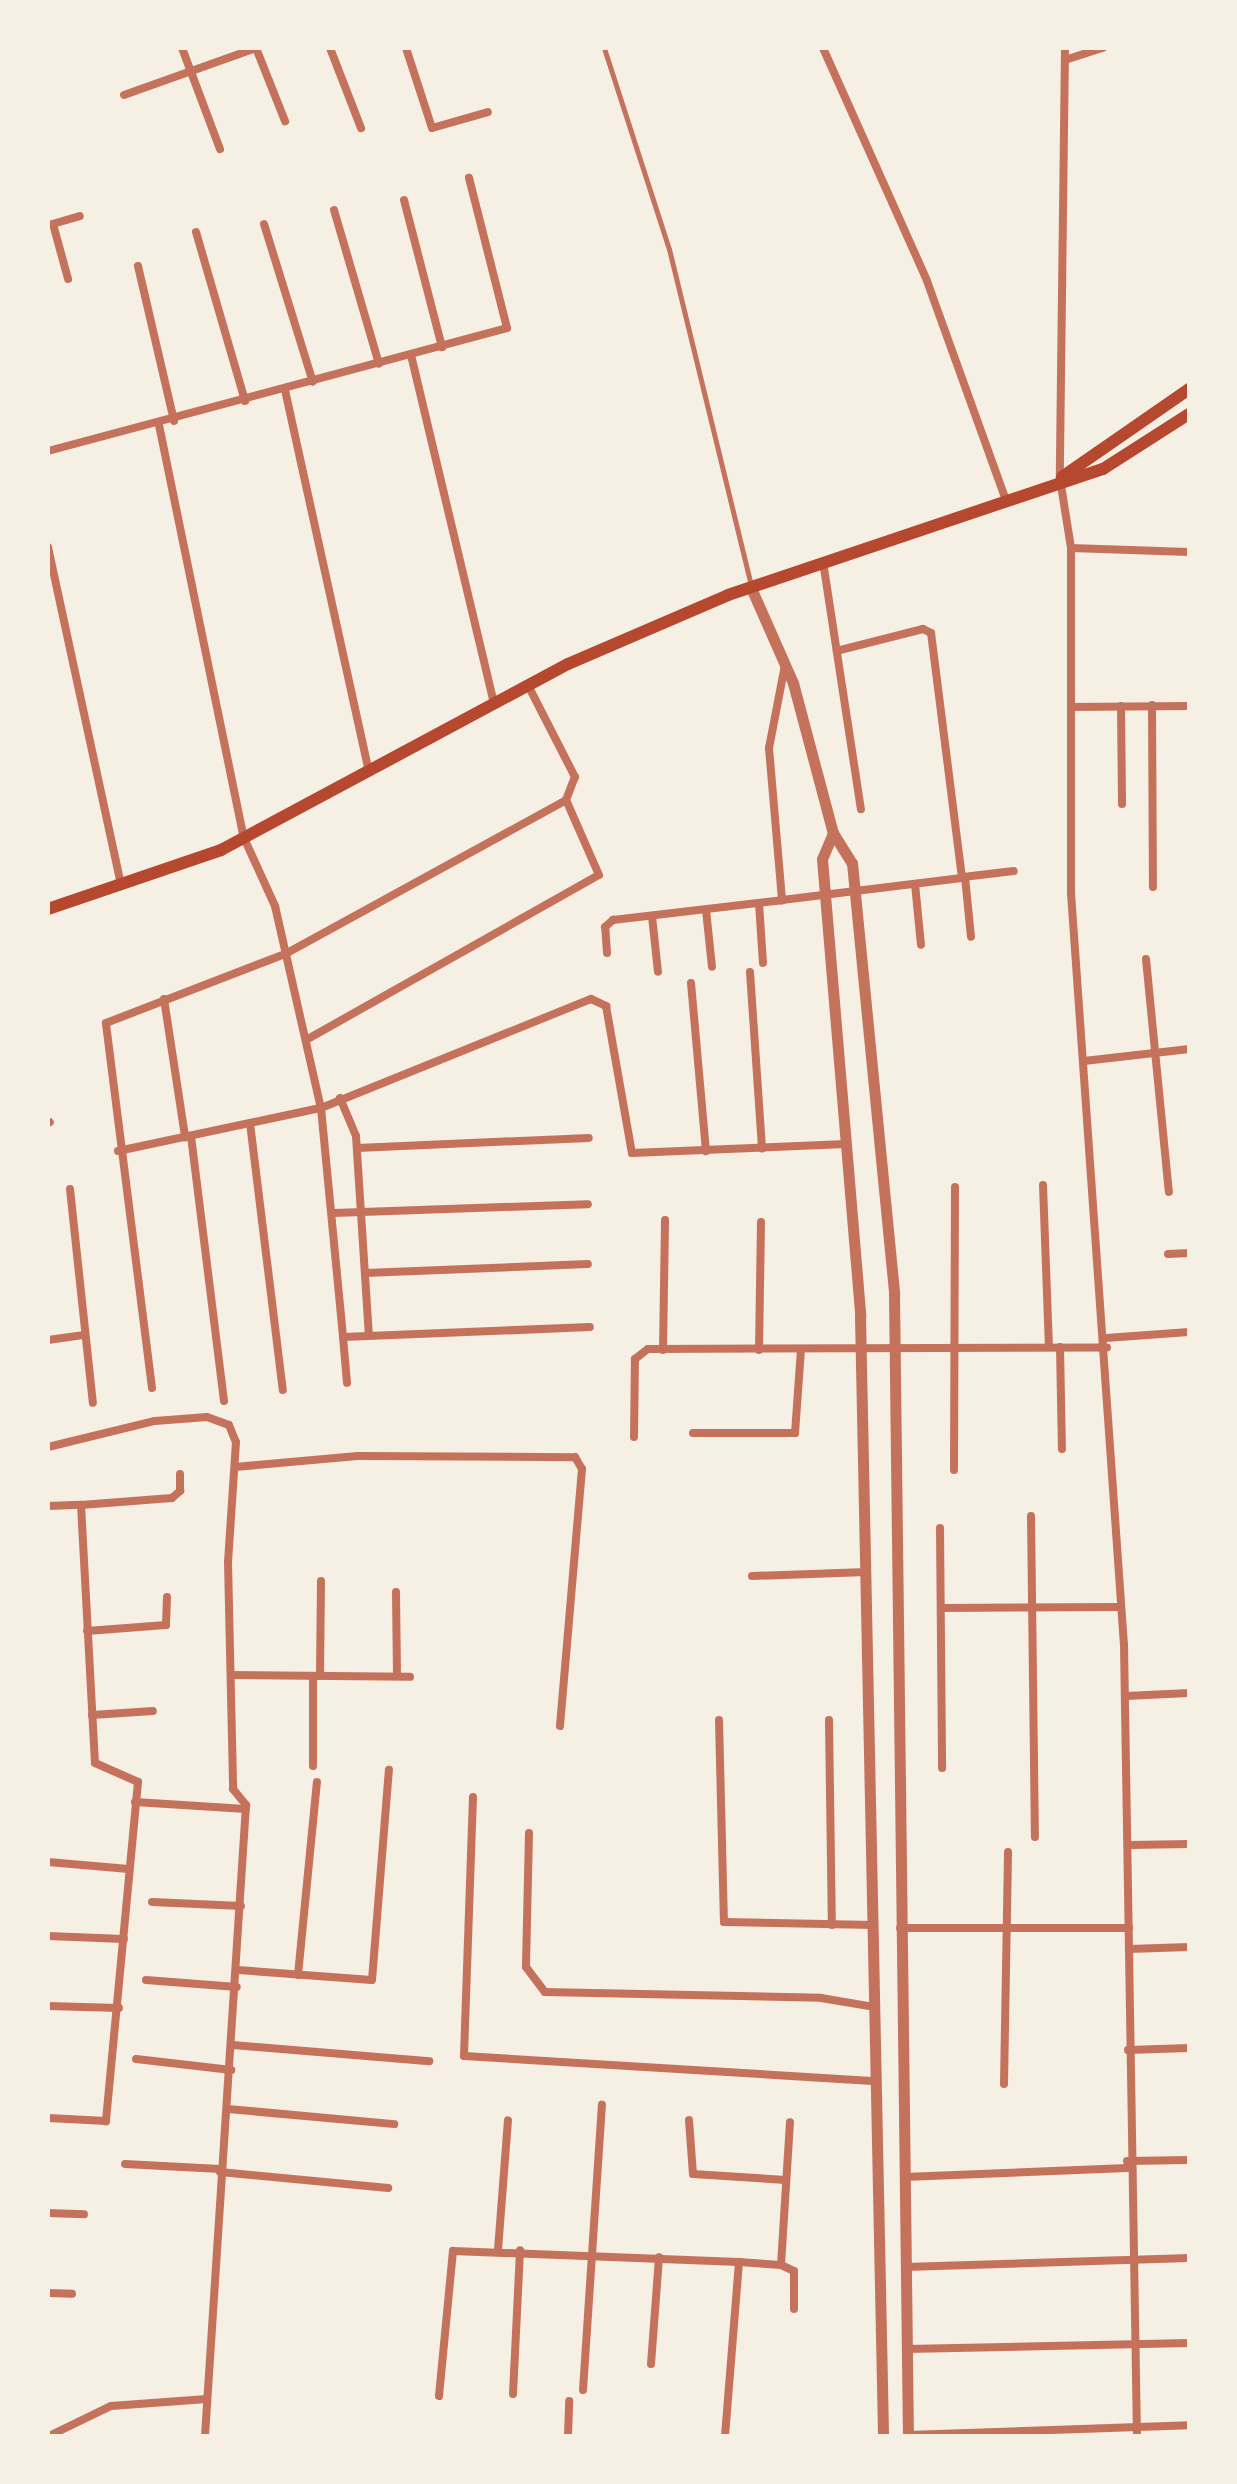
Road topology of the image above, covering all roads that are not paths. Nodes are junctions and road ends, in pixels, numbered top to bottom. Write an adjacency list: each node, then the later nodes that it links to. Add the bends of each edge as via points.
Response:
1 (182, 48): 10 (street)
2 (256, 48): 10 (street); 13 (street)
3 (330, 48): 14 (street)
4 (406, 48): 12 (street, via 432,128)
5 (604, 48): 42 (lane, via 669,249)
6 (823, 48): 37 (street, via 927,281)
7 (1065, 48): 9 (street)
8 (1103, 48): 9 (street)
9 (1065, 60): 36 (street)
10 (191, 73): 11 (street); 15 (street)
11 (124, 95)
12 (488, 112)
13 (285, 121)
14 (361, 128)
15 (220, 149)
16 (469, 178): 25 (street, via 507,328)
17 (404, 200): 25 (street)
18 (334, 210): 27 (street)
19 (80, 216): 21 (street)
20 (264, 224): 28 (street)
21 (50, 225): 24 (street)
22 (196, 232): 31 (street)
23 (138, 266): 33 (street)
24 (68, 279)
25 (442, 347): 26 (street)
26 (411, 355): 27 (street); 46 (street)
27 (379, 364): 28 (street)
28 (313, 382): 30 (street)
29 (1189, 389): 36 (main road)
30 (285, 390): 31 (street); 51 (street)
31 (245, 401): 33 (street)
32 (1189, 414): 36 (main road, via 1103,469)
33 (174, 421): 34 (street)
34 (159, 425): 35 (street); 56 (street)
35 (48, 451)
36 (1060, 479): 37 (main road); 39 (street)
37 (1006, 500): 41 (main road)
38 (48, 547): 61 (street)
39 (1071, 548): 40 (street); 50 (street)
40 (1189, 552)
41 (824, 568): 42 (main road); 43 (street)
42 (752, 590): 44 (street); 45 (main road)
43 (837, 651): 54 (street); 58 (street, via 923,629 931,633)
44 (785, 663): 55 (street); 64 (street, via 769,748)
45 (528, 685): 46 (main road); 52 (street, via 575,777)
46 (494, 704): 51 (main road)
47 (1152, 705): 48 (street); 49 (street); 60 (street)
48 (1121, 706): 50 (street); 53 (street)
49 (1189, 706)
50 (1071, 707): 83 (street, via 1071,893)
51 (369, 772): 56 (main road)
52 (566, 800): 71 (street); 80 (street, via 599,875)
53 (1122, 804)
54 (861, 809)
55 (833, 833): 62 (street, via 852,863); 63 (street, via 822,859)
56 (244, 838): 61 (main road); 71 (street, via 275,906)
57 (1014, 871): 58 (street)
58 (964, 877): 59 (street); 69 (street)
59 (915, 884): 62 (street); 70 (street)
60 (1153, 887)
61 (121, 889): 66 (main road)
62 (856, 892): 63 (street); 116 (street)
63 (826, 896): 64 (street); 89 (street)
64 (782, 900): 65 (street)
65 (759, 903): 67 (street); 74 (street)
66 (48, 909)
67 (706, 910): 68 (street); 75 (street)
68 (652, 916): 72 (street, via 608,923); 76 (street)
69 (971, 937)
70 (921, 945)
71 (287, 953): 79 (street); 80 (street)
72 (607, 953)
73 (1146, 959): 82 (street)
74 (763, 963)
75 (712, 967)
76 (658, 972)
77 (750, 972): 91 (street)
78 (691, 983): 93 (street)
79 (164, 999): 87 (street); 92 (street, via 106,1023)
80 (306, 1040): 85 (street)
81 (1189, 1049): 82 (street)
82 (1156, 1053): 83 (street); 97 (street)
83 (1084, 1061): 113 (street)
84 (340, 1098): 85 (street); 90 (street); 93 (street, via 591,999 606,1006 632,1153)
85 (321, 1108): 86 (street); 100 (street)
86 (250, 1123): 87 (street); 124 (street)
87 (188, 1136): 92 (street); 125 (street)
88 (589, 1138): 90 (street)
89 (846, 1144): 91 (street); 121 (street)
90 (357, 1148): 99 (street)
91 (762, 1149): 93 (street)
92 (118, 1151): 123 (street)
93 (706, 1151)
94 (1043, 1185): 114 (street)
95 (955, 1187): 117 (street)
96 (70, 1189): 109 (street)
97 (1169, 1192)
98 (588, 1204): 99 (street)
99 (362, 1212): 100 (street); 106 (street)
100 (334, 1213): 111 (street)
101 (665, 1220): 118 (street)
102 (761, 1222): 119 (street)
103 (1189, 1253): 104 (street)
104 (1168, 1254)
105 (588, 1264): 106 (street)
106 (365, 1273): 110 (street)
107 (590, 1327): 110 (street)
108 (1189, 1332): 113 (street)
109 (85, 1335): 112 (street); 126 (street)
110 (369, 1336): 111 (street)
111 (343, 1337): 122 (street)
112 (48, 1340)
113 (1106, 1342): 115 (street); 143 (street)
114 (1049, 1347): 115 (street); 117 (street)
115 (1060, 1347): 130 (street)
116 (895, 1349): 117 (street); 121 (street); 176 (street)
117 (954, 1349): 132 (street)
118 (663, 1350): 119 (street); 128 (street, via 635,1359)
119 (759, 1350): 120 (street)
120 (801, 1350): 121 (street); 127 (street, via 795,1433)
121 (861, 1350): 138 (street)
122 (347, 1383)
123 (152, 1388)
124 (283, 1390)
125 (224, 1401)
126 (93, 1403)
127 (693, 1433)
128 (634, 1437)
129 (48, 1447): 131 (street, via 155,1421 216,1418 234,1432)
130 (1062, 1449)
131 (235, 1467): 147 (street); 157 (street, via 358,1456 575,1457 582,1469)
132 (954, 1470)
133 (180, 1474): 134 (street, via 180,1491 172,1498)
134 (81, 1505): 135 (street); 146 (street)
135 (48, 1506)
136 (1031, 1516): 145 (street)
137 (940, 1528): 144 (street)
138 (867, 1572): 139 (street); 175 (street)
139 (752, 1576)
140 (321, 1581): 148 (street)
141 (396, 1592): 149 (street)
142 (167, 1597): 146 (street, via 166,1625)
143 (1121, 1607): 145 (street); 152 (street)
144 (941, 1608): 145 (street); 159 (street)
145 (1033, 1608): 166 (street)
146 (87, 1631): 154 (street)
147 (231, 1675): 148 (street); 164 (street, via 233,1789 246,1798)
148 (316, 1676): 149 (street); 158 (street)
149 (397, 1676): 150 (street)
150 (410, 1677)
151 (1189, 1693): 152 (street)
152 (1126, 1696): 168 (street)
153 (153, 1711): 154 (street)
154 (92, 1715): 163 (street, via 97,1768 135,1777)
155 (719, 1720): 174 (street, via 724,1922)
156 (829, 1720): 174 (street)
157 (560, 1726)
158 (313, 1766)
159 (942, 1768)
160 (389, 1770): 184 (street, via 372,1980)
161 (317, 1782): 184 (street)
162 (473, 1797): 196 (street, via 464,2056)
163 (135, 1802): 164 (street); 171 (street)
164 (246, 1809): 173 (street)
165 (529, 1833): 188 (street, via 526,1967 545,1992 821,1998)
166 (1035, 1837)
167 (1189, 1844): 168 (street)
168 (1131, 1845): 177 (street)
169 (1008, 1852): 178 (street)
170 (48, 1862): 171 (street)
171 (129, 1869): 180 (street)
172 (152, 1902): 173 (street)
173 (241, 1906): 183 (street)
174 (832, 1925): 175 (street)
175 (873, 1925): 188 (street)
176 (900, 1928): 178 (street); 209 (street)
177 (1129, 1928): 178 (street); 182 (street)
178 (1005, 1929): 197 (street)
179 (48, 1936): 180 (street)
180 (124, 1939): 189 (street)
181 (1189, 1947): 182 (street)
182 (1129, 1949): 192 (street)
183 (238, 1970): 184 (street); 186 (street)
184 (298, 1975)
185 (146, 1980): 186 (street)
186 (237, 1987): 190 (street)
187 (48, 2006): 189 (street)
188 (875, 2007): 196 (street)
189 (119, 2008): 200 (street, via 106,2121)
190 (233, 2045): 194 (street); 195 (street)
191 (1189, 2048): 192 (street)
192 (1128, 2050): 207 (street)
193 (136, 2059): 195 (street)
194 (429, 2061)
195 (231, 2070): 199 (street)
196 (876, 2081): 242 (street)
197 (1004, 2084)
198 (602, 2105): 216 (street)
199 (228, 2109): 204 (street); 208 (street)
200 (48, 2118)
201 (508, 2120): 214 (street)
202 (689, 2120): 210 (street, via 693,2174)
203 (790, 2122): 210 (street)
204 (394, 2124)
205 (1189, 2160): 207 (street)
206 (125, 2164): 208 (street)
207 (1127, 2164): 209 (street); 219 (street)
208 (220, 2171): 211 (street); 233 (street)
209 (904, 2177): 222 (street)
210 (786, 2180): 221 (street)
211 (388, 2188)
212 (48, 2213): 213 (street)
213 (84, 2214)
214 (498, 2250): 215 (street); 232 (street, via 459,2249 448,2258)
215 (520, 2250): 216 (street); 231 (street)
216 (592, 2253): 217 (street); 230 (street)
217 (659, 2257): 220 (street); 229 (street)
218 (1189, 2258): 219 (street)
219 (1130, 2261): 222 (street); 227 (street)
220 (739, 2262): 221 (street); 241 (street)
221 (781, 2265): 225 (street, via 794,2271)
222 (905, 2267): 228 (street)
223 (48, 2293): 224 (street)
224 (72, 2294)
225 (794, 2309)
226 (1189, 2343): 227 (street)
227 (1133, 2345): 228 (street); 236 (street)
228 (906, 2349): 237 (street)
229 (651, 2364)
230 (583, 2390)
231 (513, 2394)
232 (439, 2396)
233 (207, 2399): 238 (street, via 111,2406); 239 (street)
234 (569, 2401): 240 (street)
235 (1189, 2425): 236 (street)
236 (1137, 2432): 237 (street)
237 (908, 2435)
238 (49, 2436)
239 (205, 2436)
240 (568, 2436)
241 (725, 2436)
242 (883, 2436)

